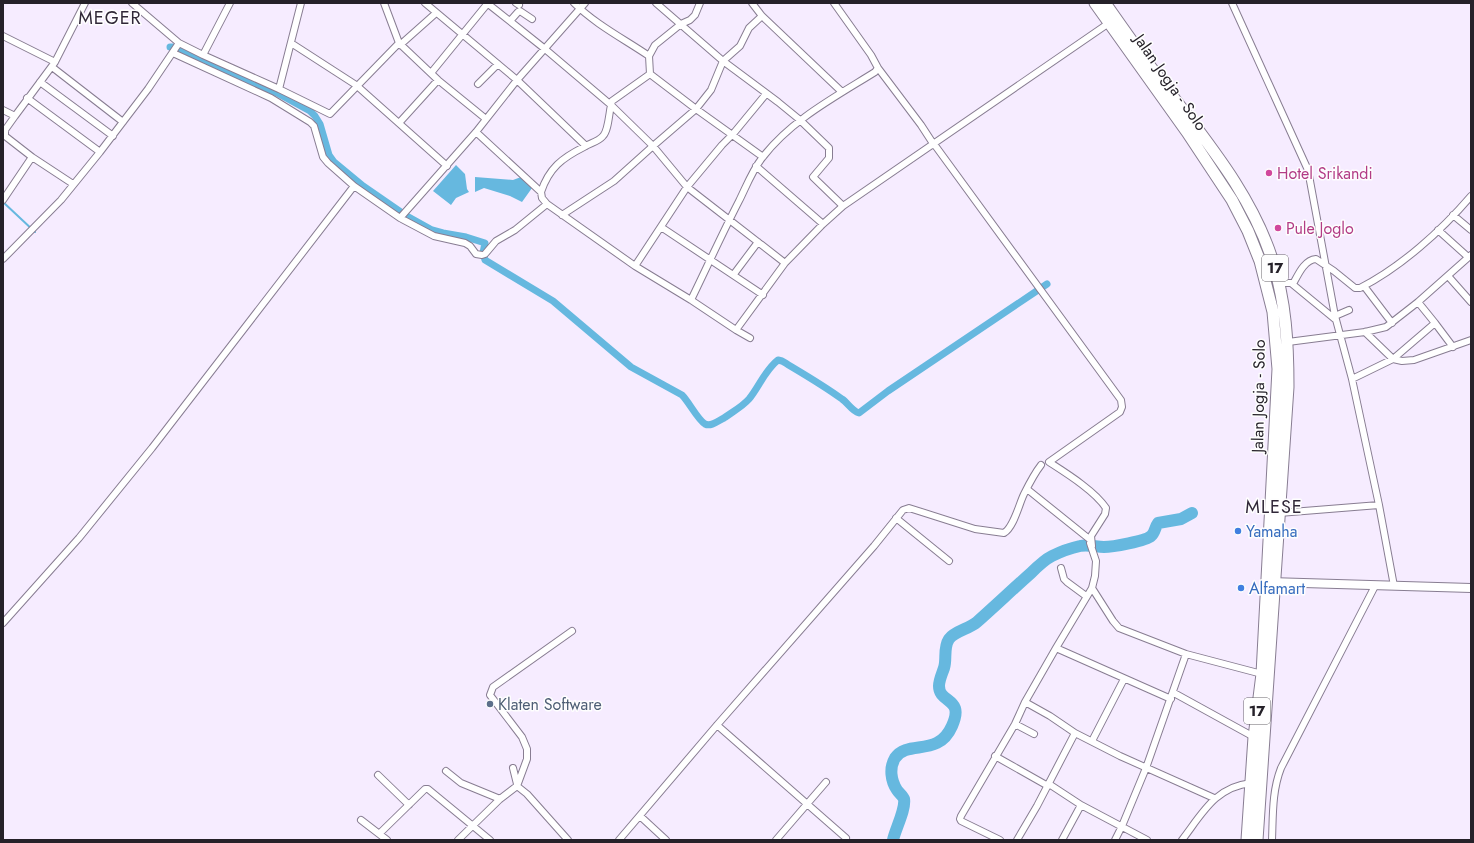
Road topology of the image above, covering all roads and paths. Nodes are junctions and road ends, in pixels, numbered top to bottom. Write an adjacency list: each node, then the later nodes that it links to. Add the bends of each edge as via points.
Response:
1 (85, 3): 35 (street)
2 (132, 3): 26 (street)
3 (230, 3): 31 (street)
4 (301, 3): 27 (street)
5 (384, 3): 28 (street)
6 (425, 3): 18 (street)
7 (487, 3): 21 (street); 24 (street)
8 (574, 3): 17 (street)
9 (585, 3): 17 (street)
10 (656, 3): 23 (street)
11 (700, 3): 23 (street, via 690,20)
12 (752, 3): 19 (street)
13 (834, 3): 36 (street)
14 (1095, 3): 22 (highway, Jalan Jogja - Solo / 17)
15 (1106, 3): 93 (highway, 17, via 1200,131 1244,196 1272,258)
16 (1232, 3): 89 (street, via 1308,170)
17 (580, 9): 29 (street); 32 (street)
18 (436, 13): 24 (street); 28 (street)
19 (762, 16): 33 (street, via 749,28 740,46); 45 (street)
20 (532, 19): 21 (street, via 520,11)
21 (510, 21): 29 (street)
22 (1109, 23): 60 (street); 121 (highway, Jalan Jogja - Solo / 17, via 1232,200 1260,261 1273,312 1278,370)
23 (681, 24): 32 (street, via 658,42); 33 (street)
24 (462, 35): 34 (street); 37 (street)
25 (3, 36): 35 (street)
26 (179, 43): 30 (street); 31 (street)
27 (291, 43): 43 (street); 44 (street)
28 (400, 44): 37 (street); 43 (street)
29 (545, 49): 40 (street); 48 (street)
30 (173, 53): 54 (street); 69 (street, via 271,98 310,122 325,161)
31 (203, 55): 44 (street)
32 (649, 56): 38 (street)
33 (722, 61): 46 (street); 49 (street, via 711,90)
34 (498, 64): 40 (street); 42 (street)
35 (54, 65): 41 (street); 54 (street)
36 (878, 68): 45 (street); 60 (street)
37 (431, 73): 39 (street)
38 (650, 74): 48 (street, via 616,97); 49 (street)
39 (438, 80): 52 (street); 55 (street)
40 (517, 80): 52 (street); 61 (street)
41 (40, 82): 47 (street); 59 (street)
42 (478, 84)
43 (356, 86): 44 (street, via 329,114); 55 (street)
44 (279, 89)
45 (842, 92): 53 (street)
46 (766, 94): 53 (street); 58 (street)
47 (27, 98): 51 (street); 63 (street)
48 (611, 105): 61 (street, via 604,136); 62 (street)
49 (696, 109): 58 (street); 62 (street)
50 (3, 110): 51 (street)
51 (15, 116): 56 (street)
52 (486, 119): 57 (street)
53 (800, 120): 65 (street); 75 (street, via 829,148 829,158 813,177)
54 (124, 122): 59 (street)
55 (398, 123): 66 (street)
56 (4, 132): 64 (street, via 5,136)
57 (476, 132): 66 (street); 71 (street)
58 (733, 134): 65 (street); 70 (street)
59 (113, 136): 63 (street)
60 (934, 144): 75 (street); 118 (street, via 1122,404 1120,412 1049,462 1090,492 1106,508 1091,536)
61 (586, 146): 71 (street, via 561,160 552,169)
62 (653, 146): 70 (street); 76 (street, via 614,181)
63 (100, 152): 68 (street)
64 (32, 157): 68 (street); 73 (street)
65 (763, 157): 67 (street)
66 (446, 166): 78 (street)
67 (756, 166): 79 (street); 80 (street)
68 (73, 184): 86 (street, via 58,204)
69 (354, 186): 78 (street); 127 (street, via 147,454 79,538)
70 (688, 187): 79 (street); 81 (street)
71 (541, 192): 74 (street)
72 (1470, 198): 77 (street)
73 (3, 200)
74 (547, 204): 76 (street); 78 (street, via 515,230 496,241 482,255 476,254 465,243 434,236)
75 (843, 206): 80 (street)
76 (562, 215): 90 (street)
77 (1453, 215): 82 (street); 83 (street)
78 (400, 218)
79 (730, 219): 84 (street); 87 (street)
80 (823, 224): 88 (street)
81 (661, 227): 87 (street); 90 (street)
82 (1438, 230): 85 (street); 95 (street, via 1418,249)
83 (1471, 230)
84 (758, 242): 88 (street); 91 (street)
85 (1470, 256): 92 (street)
86 (3, 259)
87 (711, 259): 91 (street); 97 (street)
88 (786, 263): 96 (street)
89 (1326, 265): 94 (street, via 1316,258 1312,260 1301,270); 95 (street, via 1355,288); 101 (street)
90 (635, 266): 97 (street)
91 (734, 274): 96 (street)
92 (1448, 276): 98 (street); 99 (street)
93 (1278, 283): 94 (street); 109 (highway, 17)
94 (1293, 284): 101 (street)
95 (1364, 286): 102 (street)
96 (763, 295): 104 (street)
97 (692, 300): 104 (street)
98 (1418, 302): 102 (street); 103 (street)
99 (1471, 302)
100 (1349, 310): 101 (street)
101 (1336, 318): 106 (street)
102 (1392, 323): 105 (street)
103 (1435, 323): 110 (street); 111 (street)
104 (736, 330): 107 (street)
105 (1365, 332): 106 (street); 111 (street)
106 (1340, 336): 109 (street); 112 (street)
107 (750, 338)
108 (1471, 340): 110 (street)
109 (1288, 342): 116 (highway, 17, via 1287,401)
110 (1452, 346): 111 (street, via 1414,360)
111 (1392, 359): 112 (street)
112 (1352, 380): 115 (street)
113 (1042, 465): 114 (street)
114 (1027, 489): 117 (street, via 1010,528 1004,533 976,529 908,508); 118 (street)
115 (1379, 505): 116 (street); 123 (street)
116 (1279, 513): 121 (highway, 17)
117 (896, 518): 119 (street); 136 (street)
118 (1090, 543): 124 (street, via 1096,561)
119 (949, 560)
120 (1061, 568): 126 (street, via 1064,579)
121 (1271, 582): 122 (main road); 131 (highway, Jalan Jogja - Solo / 17); 175 (highway, 17)
122 (1375, 586): 123 (main road); 176 (street, via 1281,768 1274,798)
123 (1394, 586): 125 (main road)
124 (1092, 588): 126 (street); 130 (street, via 1119,628)
125 (1471, 588)
126 (1086, 596): 129 (street)
127 (3, 623)
128 (572, 632): 148 (street, via 493,686 490,691 490,695 522,737 527,749 527,759)
129 (1056, 648): 132 (street); 134 (street)
130 (1186, 654): 131 (street); 133 (street)
131 (1262, 674): 139 (highway, Jalan Jogja - Solo / 17)
132 (1124, 679): 133 (street); 140 (street)
133 (1172, 696): 139 (street); 143 (street)
134 (1026, 702): 135 (street); 137 (street)
135 (1015, 724): 138 (street); 141 (street)
136 (717, 725): 153 (street); 155 (street)
137 (1075, 733): 140 (street); 149 (street)
138 (1034, 734)
139 (1254, 737): 147 (highway, Jalan Jogja - Solo / 17)
140 (1092, 741): 143 (street)
141 (996, 756): 149 (street); 168 (street, via 960,819)
142 (513, 768): 148 (street)
143 (1146, 768): 150 (street); 158 (street)
144 (446, 771): 151 (street, via 461,783)
145 (378, 775): 152 (street)
146 (826, 782): 153 (street)
147 (1251, 784): 150 (street, via 1241,784); 174 (highway, Jalan Jogja - Solo / 17)
148 (517, 785): 151 (street); 164 (street)
149 (1048, 785): 154 (street); 169 (street)
150 (1214, 798): 173 (street)
151 (500, 799): 157 (street)
152 (409, 804): 157 (street, via 428,789); 159 (street)
153 (806, 804): 160 (street); 167 (street)
154 (1081, 804): 158 (street); 170 (street)
155 (640, 816): 165 (street); 166 (street)
156 (361, 820): 159 (street)
157 (472, 825): 162 (street); 163 (street)
158 (1122, 826): 171 (street); 172 (street)
159 (379, 834): 161 (street)
160 (846, 838)
161 (387, 840)
162 (458, 840)
163 (490, 840)
164 (568, 840)
165 (619, 840)
166 (666, 840)
167 (776, 840)
168 (1000, 840)
169 (1018, 840)
170 (1062, 840)
171 (1114, 840)
172 (1147, 840)
173 (1182, 840)
174 (1247, 840)
175 (1258, 840)
176 (1272, 840)

